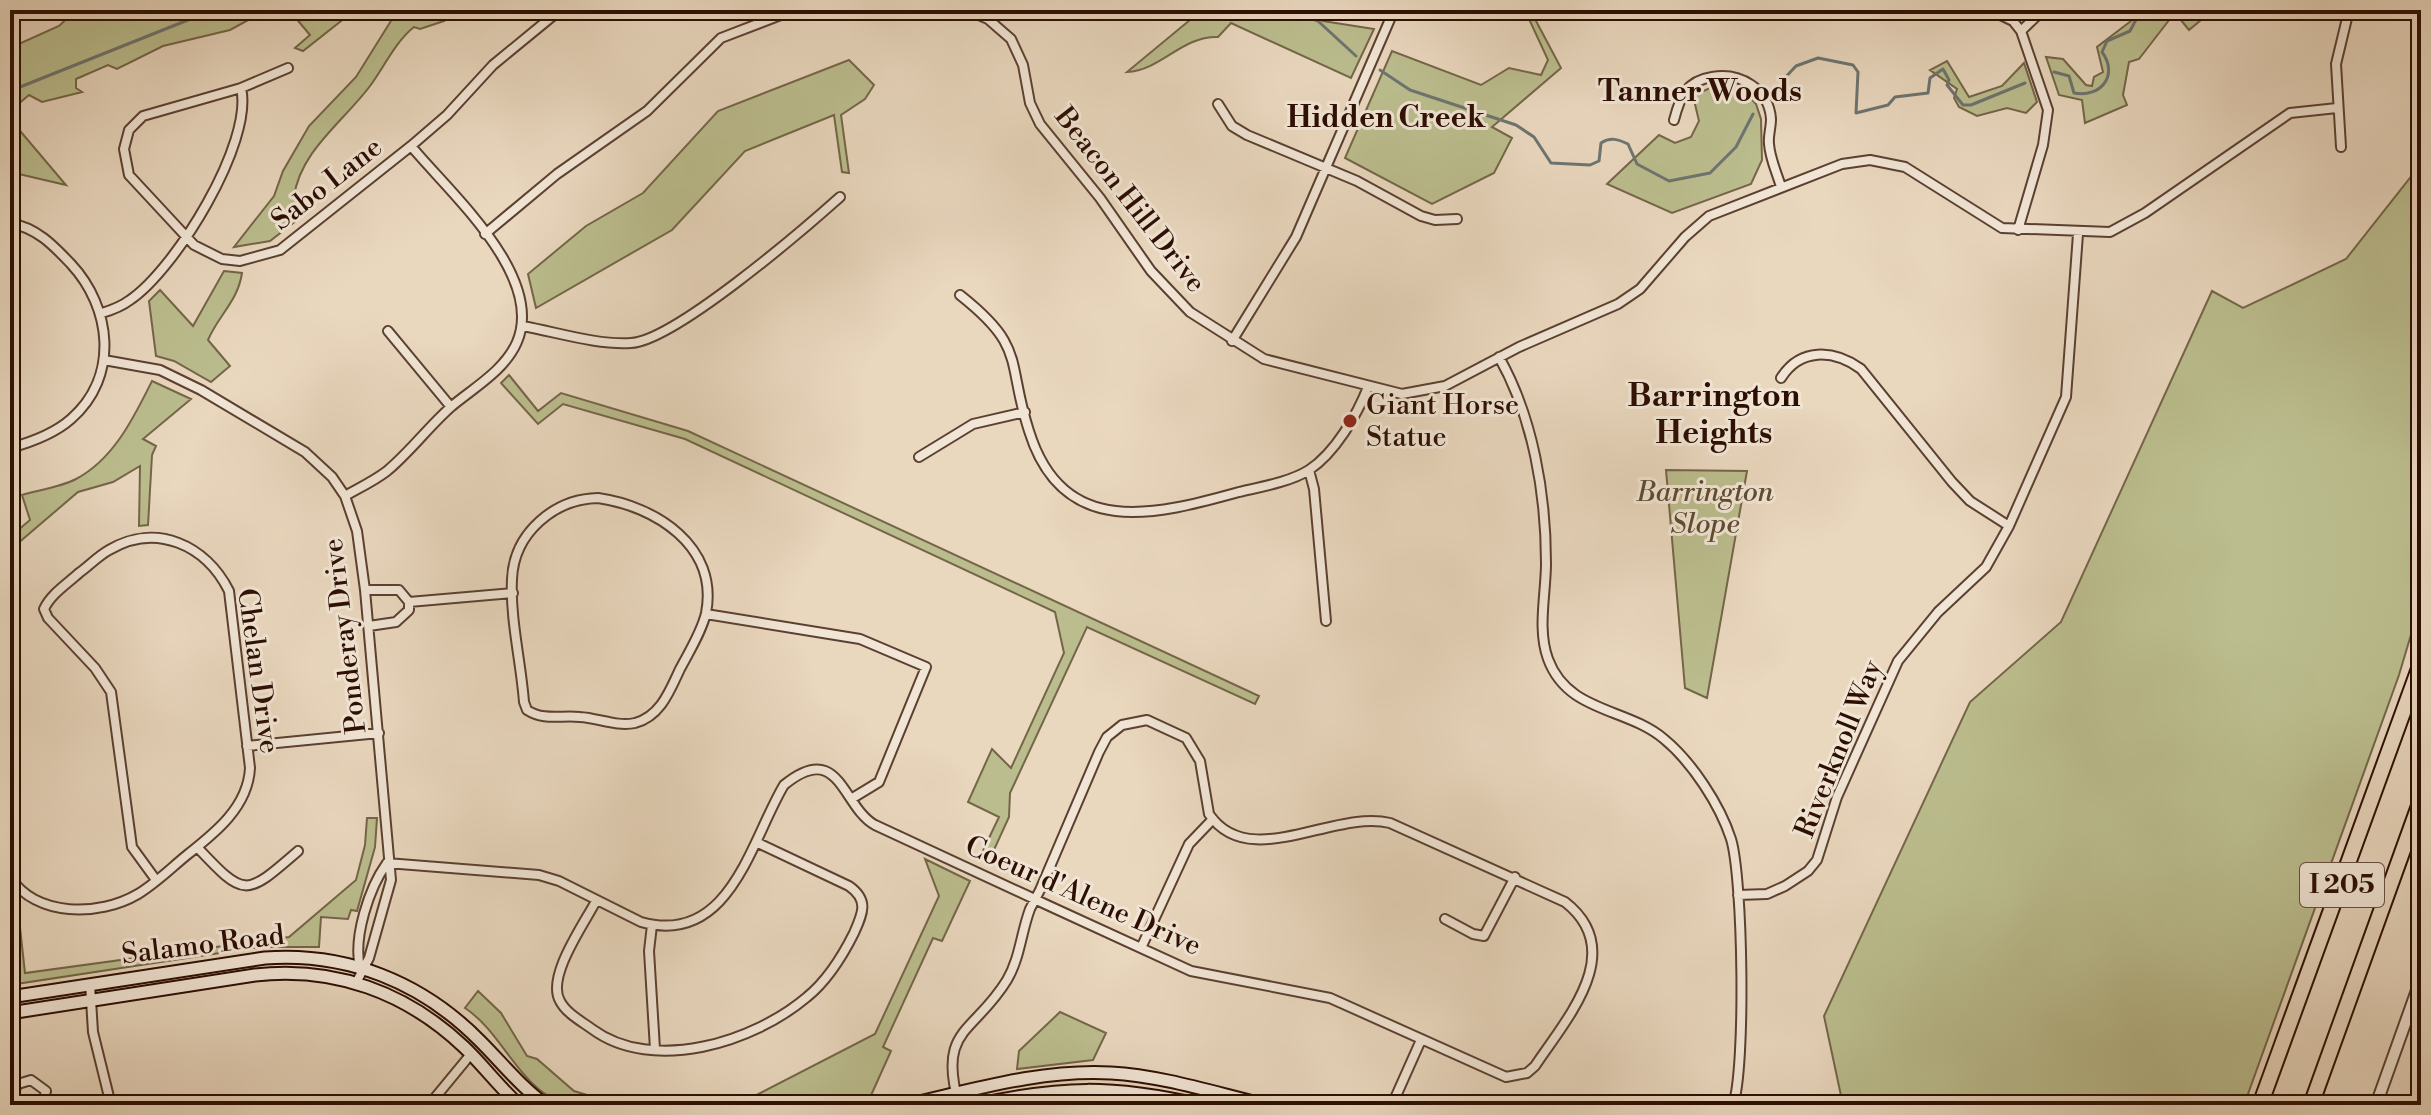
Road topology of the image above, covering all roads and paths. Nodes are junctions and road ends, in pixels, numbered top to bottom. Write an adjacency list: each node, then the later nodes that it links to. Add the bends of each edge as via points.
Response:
1 (560, 10): 16 (street, Sabo Lane, via 493,65)
2 (794, 10): 24 (street, via 721,38 647,111 557,174)
3 (967, 10): 31 (street, Beacon Hill Drive, via 988,19 1011,39 1040,124 1151,271 1190,312)
4 (1394, 10): 18 (street)
5 (1463, 10): 6 (street)
6 (1500, 10)
7 (1990, 10): 10 (street)
8 (2043, 10): 10 (street)
9 (2349, 10): 14 (street, via 2336,64)
10 (2021, 31): 23 (street, via 2048,110)
11 (288, 68): 12 (street, Sabo Lane)
12 (241, 88): 26 (street, via 240,129); 26 (street, Sabo Lane, via 143,116 129,130 124,149 129,175)
13 (1218, 104): 18 (street, via 1242,132)
14 (2337, 108): 17 (street); 25 (street, Beacon Hill Drive, via 2295,111 2124,227)
15 (1674, 120): 19 (street, via 1680,96 1690,85 1726,75 1749,83 1765,99 1769,112 1769,144)
16 (411, 146): 24 (street); 26 (street, Sabo Lane, via 271,254 222,259)
17 (2341, 147)
18 (1325, 167): 21 (street, via 1421,216); 31 (street, via 1294,241)
19 (1781, 187): 23 (street, Beacon Hill Drive, via 1856,161 1891,162 1921,174 1990,224); 32 (street, Beacon Hill Drive, via 1709,216 1635,294)
20 (840, 197): 29 (street, via 692,315 652,339 609,342)
21 (1457, 219)
22 (10, 223): 28 (street, via 50,241 81,276)
23 (2018, 230): 25 (street, Beacon Hill Drive)
24 (485, 234): 29 (street, via 516,280)
25 (2078, 234): 42 (street, Riverknoll Way, via 2066,397)
26 (185, 235): 28 (street, via 160,273 132,299)
27 (960, 295): 37 (street, via 1002,332)
28 (102, 313): 33 (street)
29 (522, 326): 36 (street, via 508,357)
30 (388, 331): 36 (street)
31 (1232, 341): 35 (street, Beacon Hill Drive, via 1273,362)
32 (1499, 357): 35 (street, Beacon Hill Drive, via 1422,393); 62 (street, via 1523,410 1541,501 1546,561 1542,628 1548,660 1578,698 1642,726 1675,750 1724,822)
33 (104, 360): 38 (street, via 86,402 71,419 37,440); 41 (street, Ponderay Drive, via 160,370 201,390 305,452)
34 (1781, 378): 42 (street, via 1806,355 1851,362 1970,501)
35 (1368, 387): 40 (street, via 1347,428)
36 (451, 407): 41 (street, via 386,472)
37 (1025, 412): 39 (street, via 973,424); 40 (street, via 1029,433 1057,480 1082,499 1120,514 1167,512)
38 (10, 448)
39 (919, 457)
40 (1309, 470): 47 (street)
41 (345, 496): 43 (street, Ponderay Drive, via 357,531)
42 (2009, 526): 62 (street, Riverknoll Way, via 1986,567 1938,612 1898,661 1837,797 1817,860 1808,871 1767,894)
43 (365, 590): 45 (street, via 399,590); 48 (street, Ponderay Drive)
44 (513, 593): 45 (street); 46 (street, via 518,554 538,522 568,503 598,498 631,506 680,532 703,569); 46 (street, via 524,702 527,710 543,717 625,724 646,718 665,701)
45 (409, 602): 48 (street, via 409,610 396,622)
46 (706, 614): 52 (street, via 860,639 926,667 879,782)
47 (1326, 621)
48 (369, 626): 50 (street, Ponderay Drive)
49 (2421, 663): 91 (highway, I 205)
50 (379, 733): 51 (street); 58 (street, Ponderay Drive)
51 (247, 746): 56 (street, Chelan Drive, via 249,779 239,804); 61 (street, Chelan Drive, via 229,591 215,567 193,548 156,536 130,540 108,550 54,595 44,609 48,618 111,692 132,847)
52 (851, 799): 55 (street, Coeur d'Alene Drive, via 834,776 819,771 799,774 784,785); 63 (street, Coeur d'Alene Drive, via 875,825)
53 (2421, 800): 92 (highway, I 205)
54 (1213, 819): 60 (street, Coeur d'Alene Drive, via 1235,835 1261,840 1362,820 1386,822); 63 (street, via 1200,761 1186,738 1147,720 1122,725 1099,752); 67 (street, via 1189,844)
55 (756, 842): 66 (street, Coeur d'Alene Drive, via 718,904 692,918); 76 (street, via 862,896 864,910 845,951 807,997 767,1022 722,1041)
56 (197, 847): 57 (street, via 230,883 245,887 256,885); 61 (street, Chelan Drive)
57 (298, 851)
58 (387, 863): 64 (street, via 527,872 559,881); 68 (street, Ponderay Drive, via 376,877 363,926); 68 (street, Ponderay Drive, via 391,880 369,958)
59 (10, 877): 61 (street, Chelan Drive, via 33,901 55,908 124,901)
60 (1515, 877): 65 (street, via 1484,936); 75 (street, Coeur d'Alene Drive, via 1565,902 1583,920 1594,954 1586,987 1535,1066 1521,1075 1497,1075)
61 (156, 880)
62 (1738, 895): 90 (street, via 1739,1070)
63 (1035, 900): 67 (street, Coeur d'Alene Drive); 79 (street, via 1012,971 955,1045 951,1068)
64 (596, 901): 66 (street); 76 (street, via 556,979 558,998 605,1039 628,1048)
65 (1445, 919)
66 (652, 925): 76 (street)
67 (1141, 948): 75 (street, Coeur d'Alene Drive, via 1212,977 1330,998)
68 (360, 968): 70 (street, Ponderay Drive); 71 (main road, Salamo Road, via 322,958 275,958); 84 (main road, Salamo Road, via 404,984 442,1007)
69 (2421, 979): 93 (street)
70 (356, 983): 73 (main road, Salamo Road, via 310,973 265,974); 77 (main road, Salamo Road, via 424,1013)
71 (90, 984): 72 (main road, Salamo Road); 73 (street)
72 (10, 997)
73 (91, 999): 74 (main road, Salamo Road); 81 (street, via 95,1044)
74 (10, 1013)
75 (1421, 1040): 89 (street)
76 (655, 1049)
77 (471, 1054): 82 (street); 83 (main road, Salamo Road)
78 (10, 1097): 80 (street, via 18,1084 31,1080 46,1091)
79 (958, 1099): 85 (main road); 88 (main road, via 1056,1074 1108,1072)
80 (42, 1105)
81 (111, 1105)
82 (429, 1105)
83 (519, 1105)
84 (546, 1105)
85 (906, 1105)
86 (975, 1105): 87 (main road, via 1083,1088 1149,1093)
87 (1200, 1105)
88 (1266, 1105)
89 (1392, 1105)
90 (1733, 1105)
91 (2260, 1105)
92 (2311, 1105)
93 (2376, 1105)

